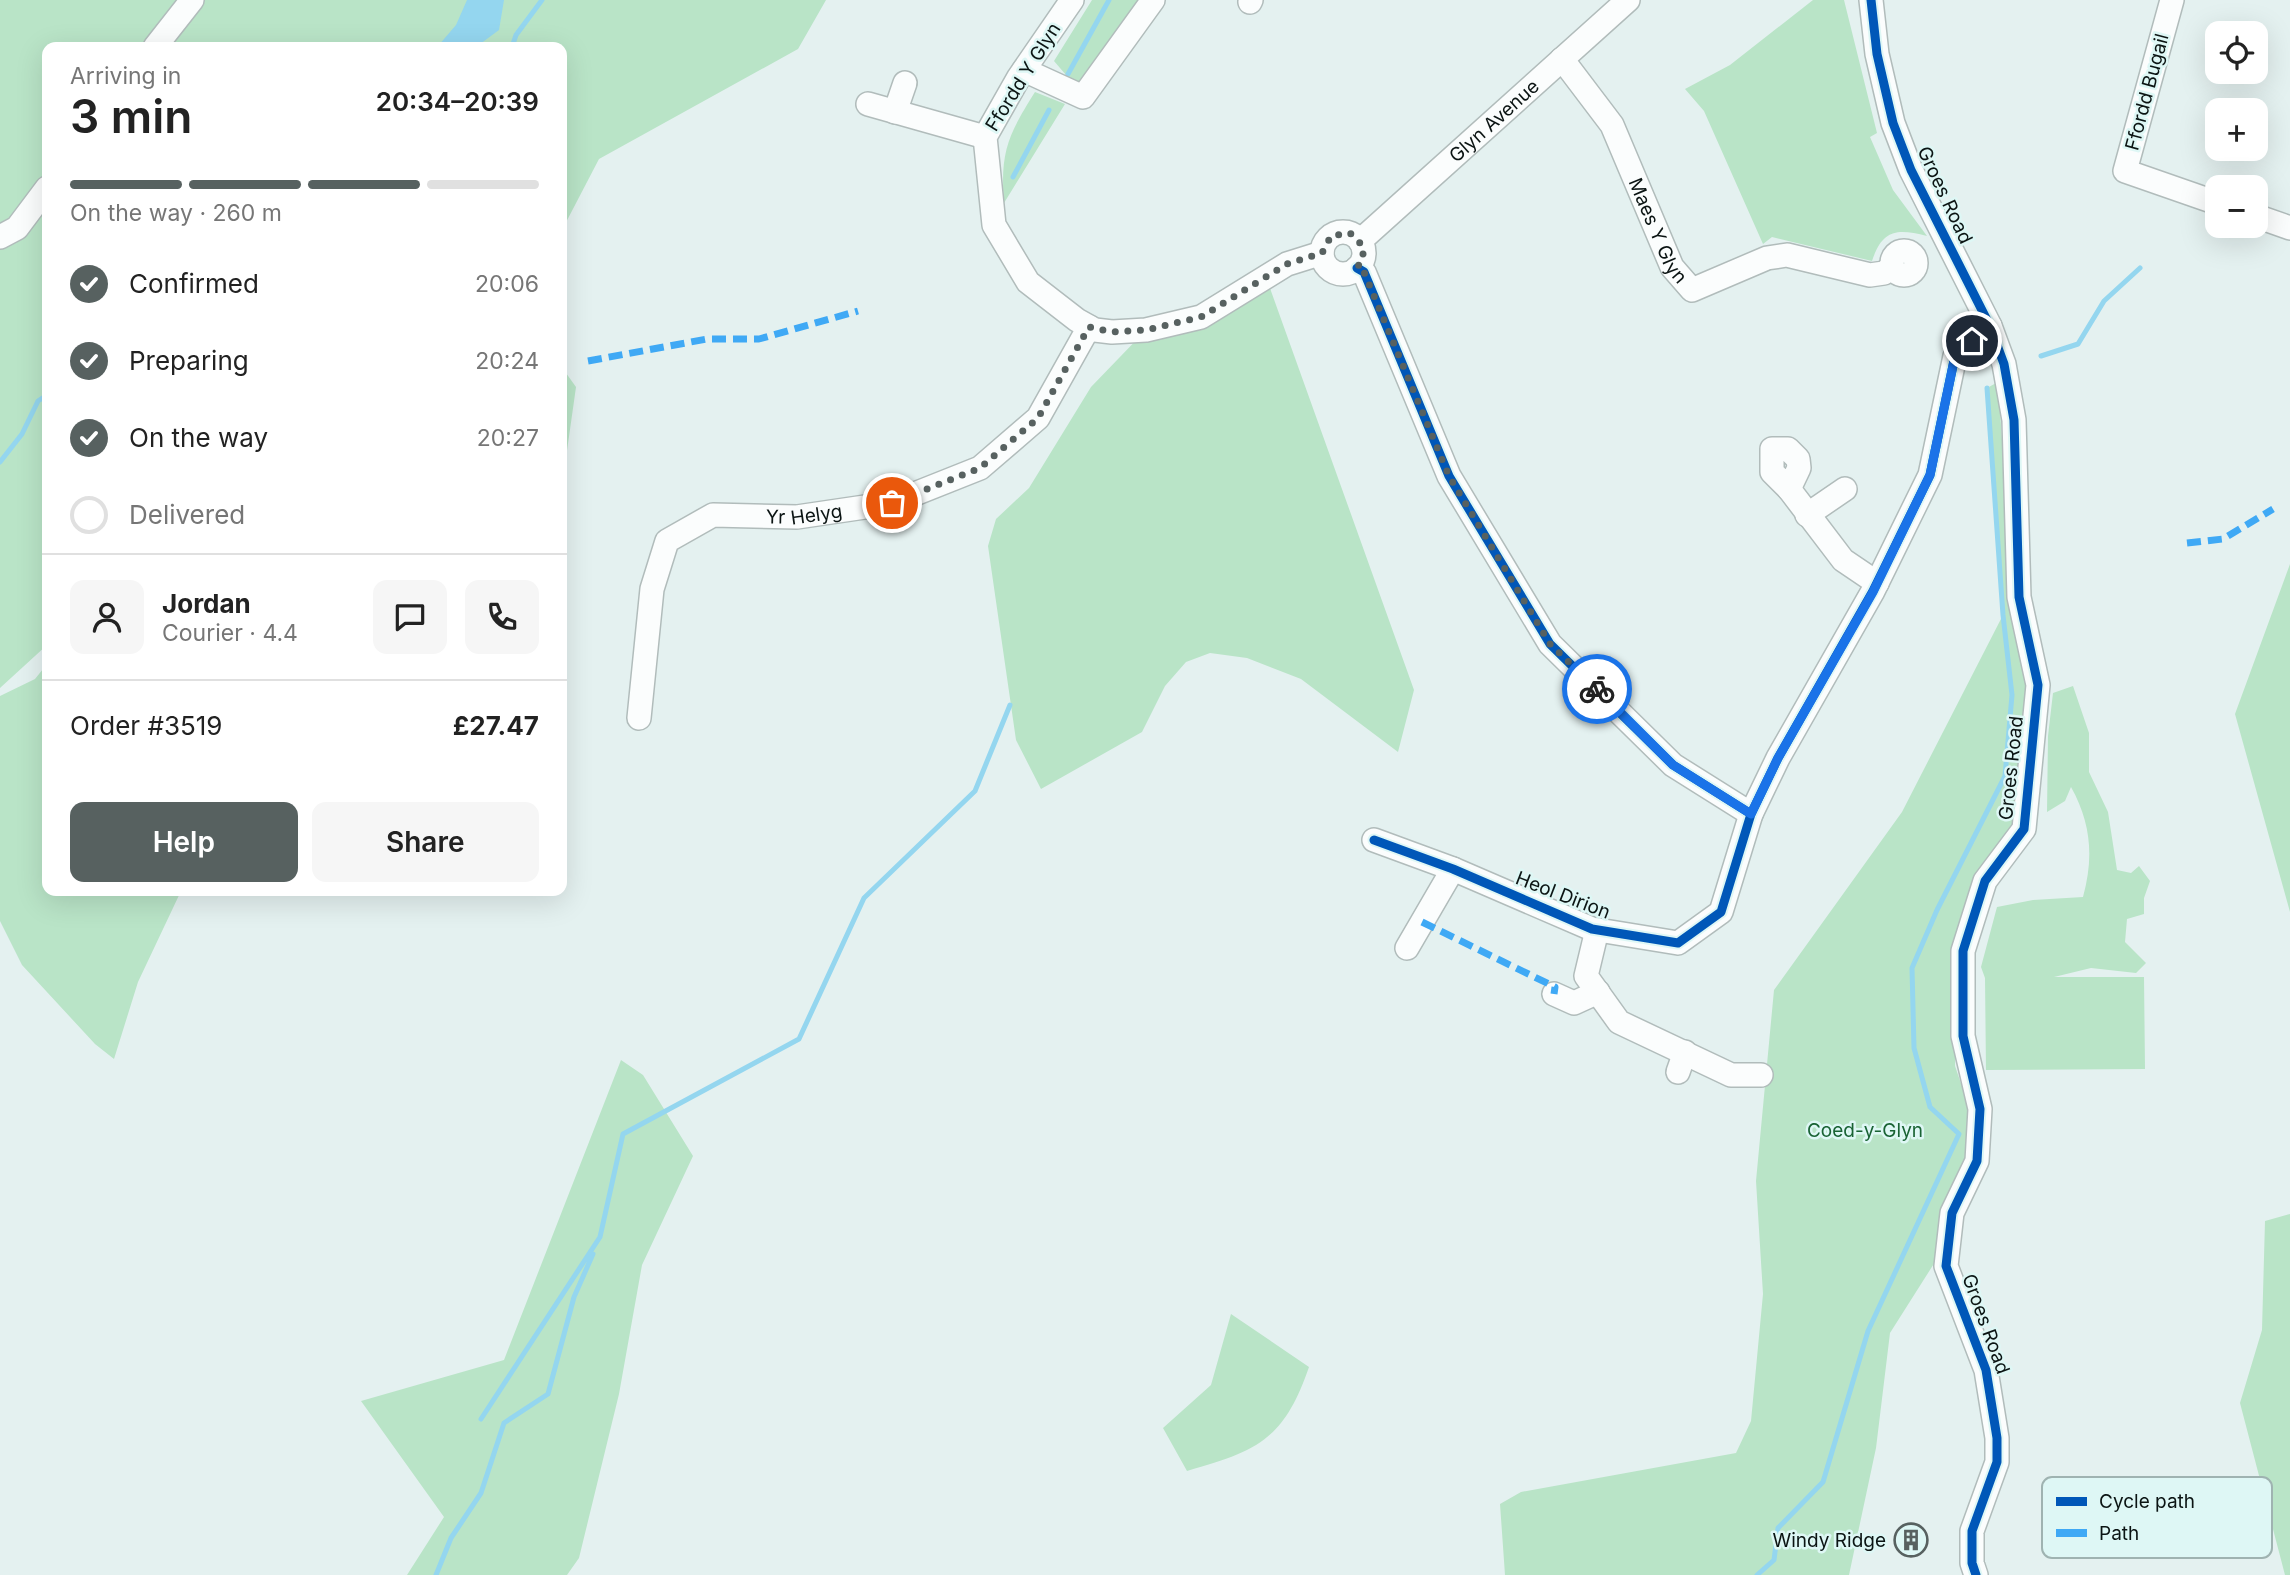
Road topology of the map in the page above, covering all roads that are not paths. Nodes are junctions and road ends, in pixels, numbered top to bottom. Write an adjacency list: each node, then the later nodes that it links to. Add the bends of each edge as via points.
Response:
1 (192, 0): 7 (street)
2 (1070, 0): 9 (street, Ffordd Y Glyn)
3 (1153, 0): 9 (street, via 1083,97)
4 (1628, 0): 8 (street, Glyn Avenue)
5 (1871, 0): 23 (street, Groes Road, via 1877,54 1893,123 1911,170)
6 (2172, 0): 15 (street, Ffordd Bugail, via 2125,171)
7 (159, 42)
8 (1562, 59): 19 (street, Glyn Avenue); 21 (street, Maes Y Glyn, via 1612,125 1672,267 1692,290 1767,258 1787,255 1870,275)
9 (1024, 70): 13 (street, Ffordd Y Glyn)
10 (905, 83): 12 (street)
11 (868, 104): 12 (street)
12 (895, 112): 13 (street)
13 (985, 137): 24 (street, Ffordd Y Glyn, via 994,225 1028,282)
14 (42, 195): 18 (street, via 17,228)
15 (2205, 199)
16 (2268, 220): 17 (street)
17 (2290, 228)
18 (0, 237)
19 (1360, 241): 20 (street, via 1350,233 1337,233 1326,241); 22 (street, via 1363,258)
20 (1322, 253): 22 (street, via 1332,271 1345,274); 24 (street, Ffordd Y Glyn, via 1287,264 1201,317 1146,330 1112,332)
21 (1892, 267)
22 (1357, 268): 30 (street, via 1364,272 1403,359 1449,476 1550,644 1673,765)
23 (1990, 326): 28 (street, Heol Dirion, via 1955,356 1930,475); 38 (street, Groes Road, via 2004,364 2014,420 2019,597 2038,685 2024,829 1985,881 1963,951 1963,1036 1980,1109 1977,1161 1952,1213 1946,1266 1986,1370 1997,1438 1997,1462 1972,1531)
24 (1089, 327): 29 (street, Yr Helyg, via 1038,418 980,468 892,503 797,517 713,515 667,541 652,589)
25 (1789, 489): 27 (street)
26 (1845, 489): 27 (street)
27 (1807, 515): 28 (street, via 1843,561)
28 (1877, 583): 30 (street, Heol Dirion)
29 (639, 718)
30 (1751, 814): 33 (street, Heol Dirion, via 1721,912 1678,943)
31 (1374, 840): 32 (street, Heol Dirion)
32 (1453, 869): 33 (street, Heol Dirion); 34 (street)
33 (1597, 930): 35 (street, via 1586,976)
34 (1407, 948)
35 (1598, 992): 36 (street, via 1574,1003); 37 (street, via 1619,1022 1681,1062 1731,1075)
36 (1554, 994)
37 (1761, 1074)
38 (1976, 1575)

